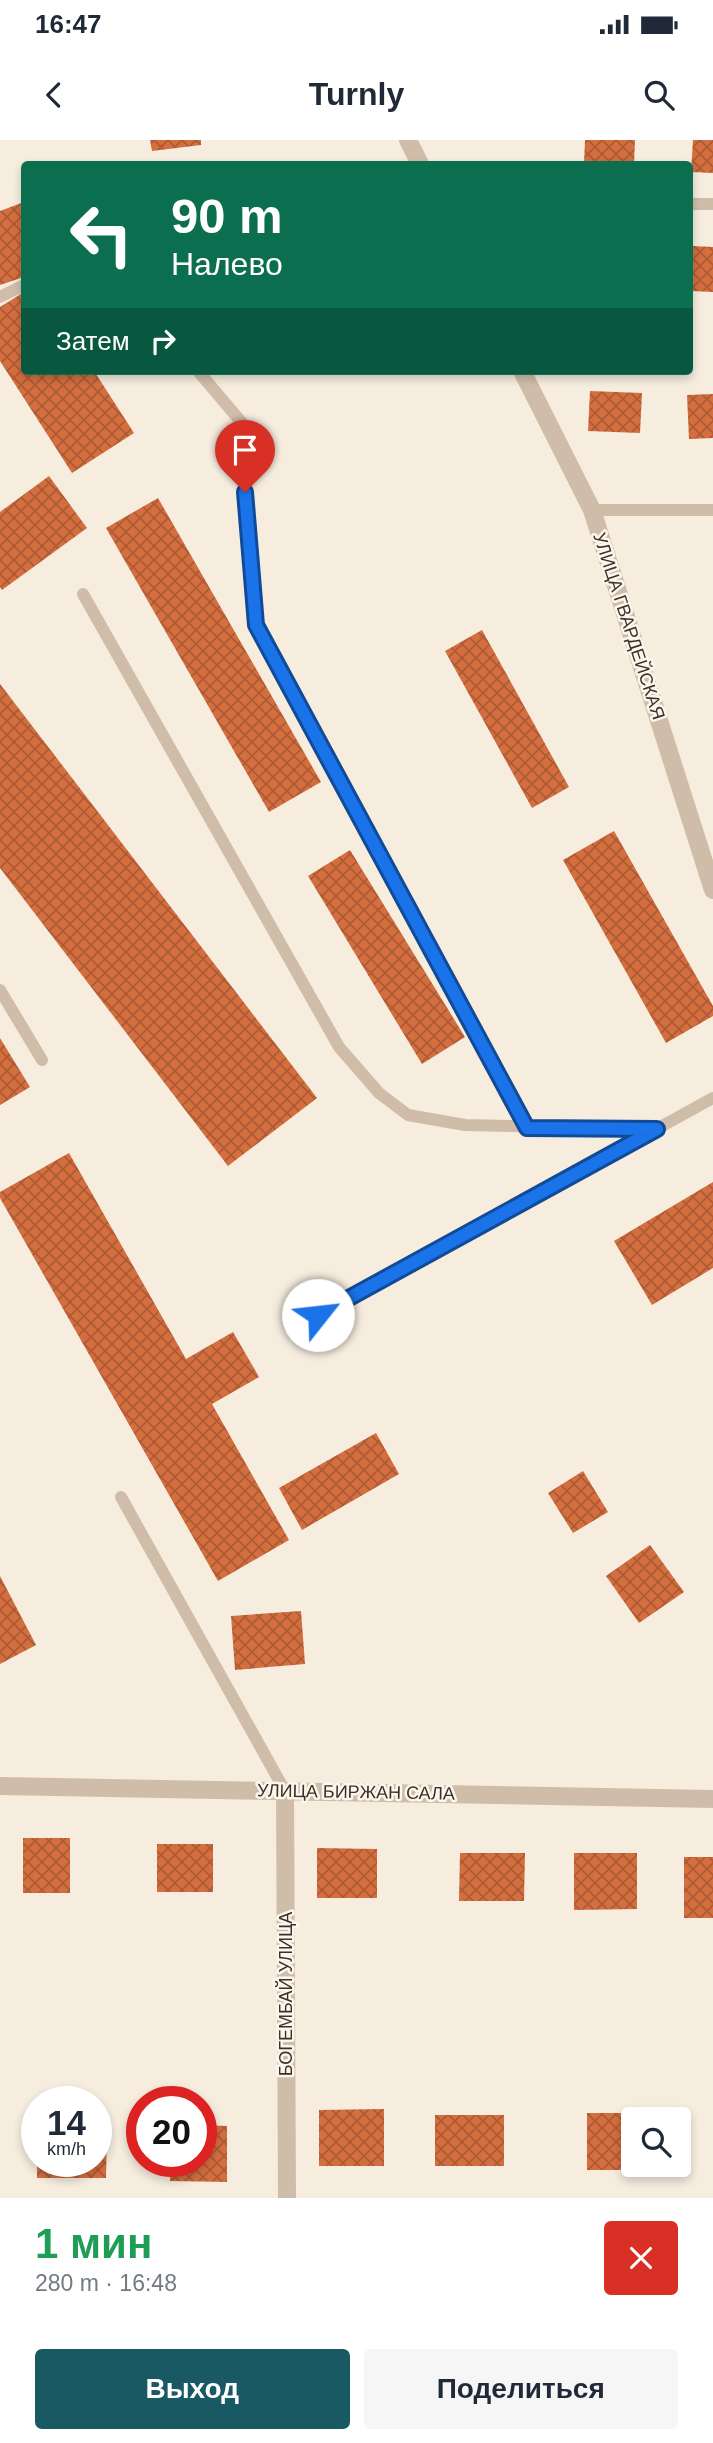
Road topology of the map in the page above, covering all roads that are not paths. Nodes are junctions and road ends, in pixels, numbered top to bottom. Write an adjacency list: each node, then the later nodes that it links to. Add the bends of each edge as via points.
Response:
1 (408, 140): 2 (street)
2 (418, 161)
3 (693, 204): 4 (lane)
4 (713, 204)
5 (21, 286): 6 (lane)
6 (0, 297)
7 (201, 375): 16 (lane, via 242,423 256,625)
8 (524, 375): 9 (street, УЛИЦА ГВАРДЕЙСКАЯ)
9 (592, 510): 10 (lane); 12 (street, УЛИЦА ГВАРДЕЙСКАЯ)
10 (713, 510)
11 (83, 594): 16 (lane, via 339,1047 379,1093 408,1115 465,1125)
12 (713, 890)
13 (0, 990): 14 (lane)
14 (42, 1060)
15 (713, 1098): 17 (lane)
16 (527, 1128): 17 (lane)
17 (657, 1129): 18 (lane)
18 (318, 1315)
19 (121, 1497): 21 (lane)
20 (0, 1786): 21 (street, УЛИЦА БИРЖАН САЛА)
21 (285, 1791): 22 (street, УЛИЦА БИРЖАН САЛА); 23 (street, БОГЕМБАЙ УЛИЦА)
22 (713, 1799)
23 (287, 2198)

